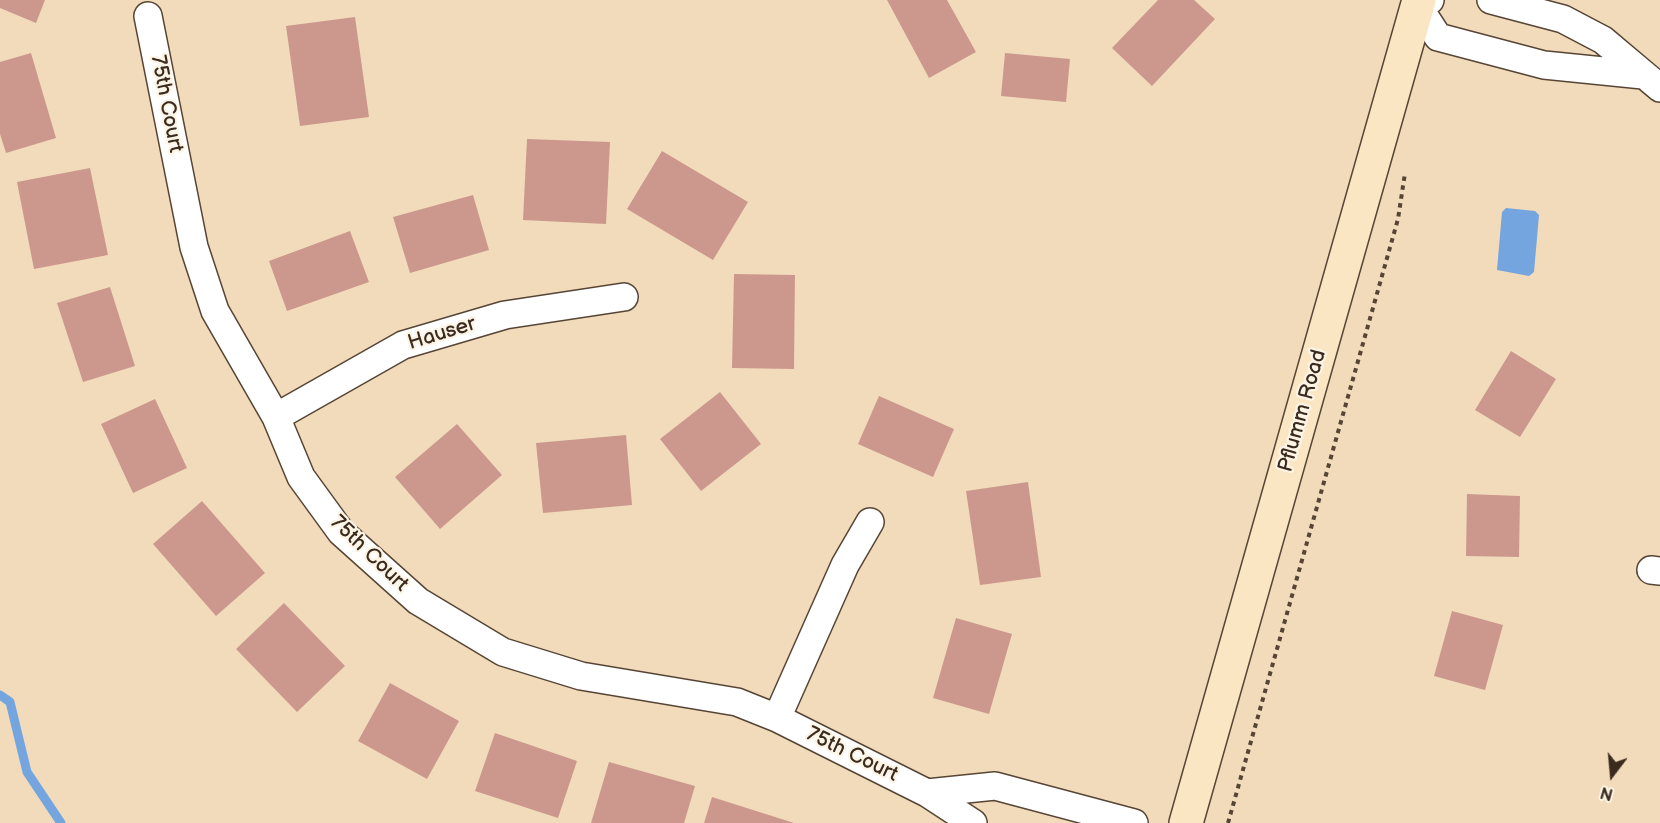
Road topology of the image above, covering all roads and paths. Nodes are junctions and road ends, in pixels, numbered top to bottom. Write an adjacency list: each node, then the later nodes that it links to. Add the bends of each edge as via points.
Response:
1 (1491, 0): 4 (street, via 1563,19 1603,40)
2 (1423, 2): 4 (street, via 1438,37 1544,65); 13 (main road, Pflumm Road)
3 (148, 16): 7 (street, 75th Court, via 194,248 215,310)
4 (1652, 81)
5 (1407, 162): 14 (path, via 1398,219)
6 (624, 297): 7 (street, Hauser, via 505,315 403,345)
7 (276, 417): 9 (street, 75th Court, via 301,477 341,532 418,602 503,652 581,676 737,702)
8 (870, 522): 9 (street, via 845,565)
9 (777, 718): 10 (street, 75th Court)
10 (927, 793): 11 (street, 75th Court); 12 (street, via 995,786)
11 (973, 823)
12 (1134, 823)
13 (1186, 823)
14 (1228, 823)

